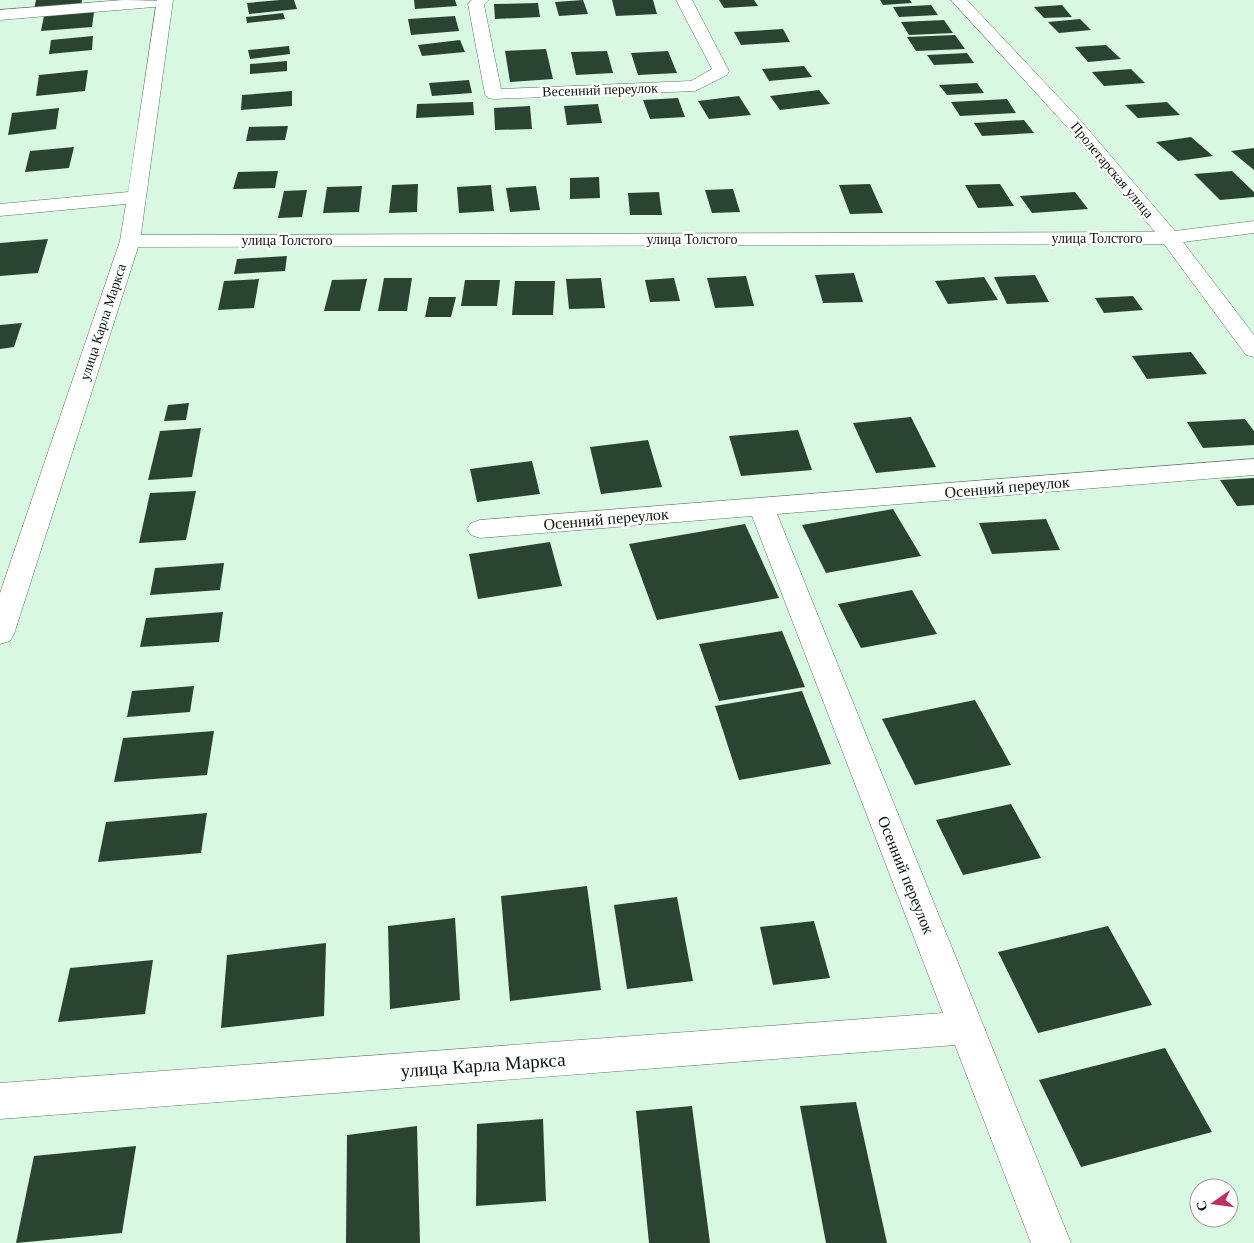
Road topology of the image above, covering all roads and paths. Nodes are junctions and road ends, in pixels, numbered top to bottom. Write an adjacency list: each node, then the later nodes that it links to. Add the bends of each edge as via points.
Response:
1 (481, 0): 2 (street, Весенний переулок, via 476,4 494,94 695,86 721,71)
2 (684, 0)
3 (959, 0): 9 (street, Пролетарская улица, via 1075,125)
4 (165, 1): 5 (street); 6 (street, улица Карла Маркса)
5 (0, 15)
6 (137, 197): 7 (street); 10 (street, улица Карла Маркса)
7 (0, 210)
8 (1254, 227): 9 (street, улица Толстого)
9 (1170, 238): 10 (street, улица Толстого); 11 (street, Пролетарская улица)
10 (130, 241): 15 (street, улица Карла Маркса)
11 (1254, 350)
12 (1254, 468): 13 (street, Осенний переулок)
13 (761, 506): 14 (street, Осенний переулок); 16 (street, Осенний переулок)
14 (480, 529)
15 (0, 634)
16 (967, 1028): 17 (street, улица Карла Маркса); 18 (street, Осенний переулок)
17 (0, 1101)
18 (1052, 1243)

